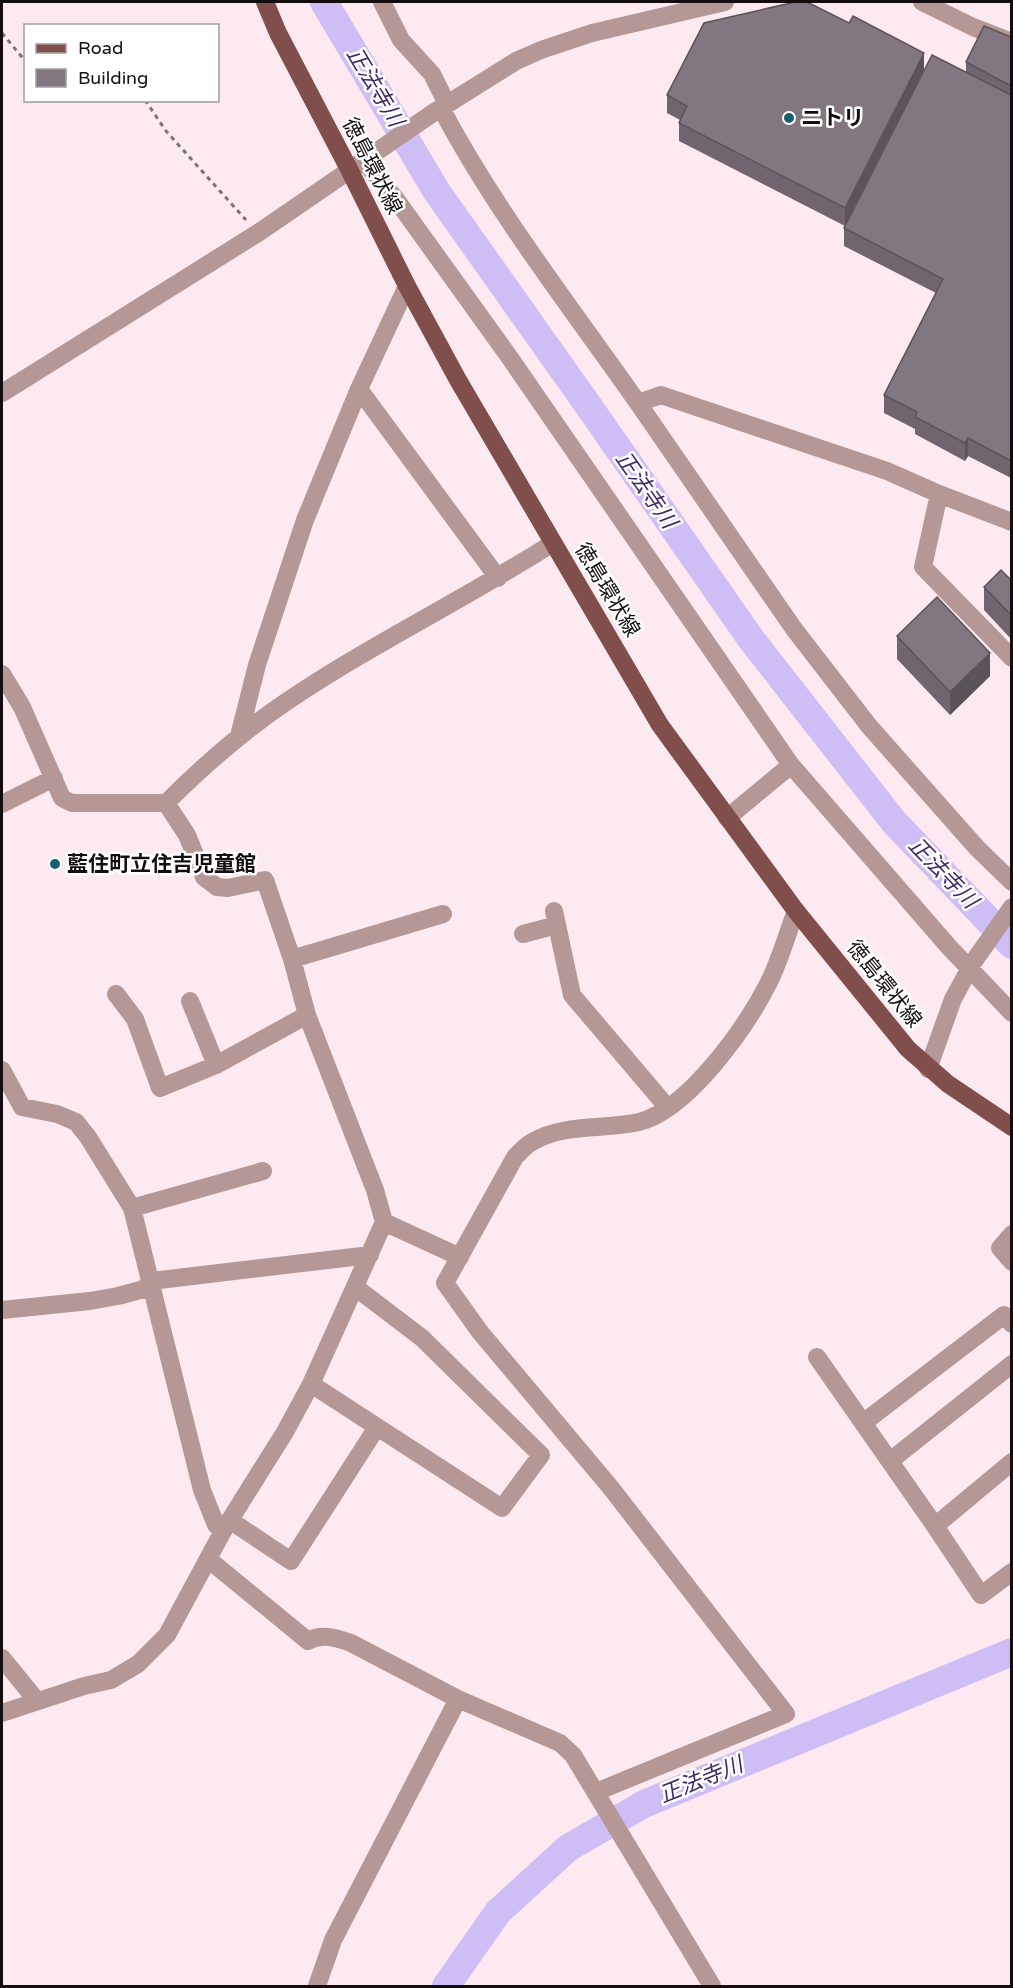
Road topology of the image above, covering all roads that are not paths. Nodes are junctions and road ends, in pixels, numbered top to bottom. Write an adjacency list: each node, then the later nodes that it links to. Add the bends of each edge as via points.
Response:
1 (265, 2): 7 (main road, 徳島環状線, via 283,43)
2 (382, 2): 6 (street, via 401,40 432,74)
3 (725, 2): 6 (street, via 592,33 541,50)
4 (922, 2): 5 (street)
5 (1011, 42)
6 (440, 108): 7 (street); 11 (street, via 507,218)
7 (361, 162): 8 (main road, 徳島環状線); 10 (street, via 258,233); 19 (street, via 395,198 510,358)
8 (407, 286): 9 (street); 14 (main road, 徳島環状線)
9 (359, 389): 15 (street); 18 (street, via 305,520 257,665)
10 (2, 393)
11 (638, 403): 12 (street, via 661,395 887,471); 24 (street, via 794,629 869,726)
12 (939, 494): 13 (street); 16 (street, via 923,567)
13 (1011, 522)
14 (553, 543): 15 (street); 23 (main road, 徳島環状線, via 660,725)
15 (498, 578): 18 (street, via 371,648)
16 (1011, 658)
17 (2, 674): 20 (street, via 22,707)
18 (239, 736): 21 (street)
19 (791, 765): 23 (street); 30 (street, via 948,947)
20 (54, 778): 21 (street, via 62,798 72,803); 22 (street)
21 (166, 803): 29 (street, via 187,835 204,877 217,887 228,888 265,880)
22 (2, 804)
23 (727, 818): 26 (main road, 徳島環状線)
24 (1011, 882)
25 (1011, 907): 30 (street)
26 (796, 911): 36 (main road, 徳島環状線); 38 (street, via 769,983 741,1027 704,1077)
27 (443, 914): 29 (street)
28 (523, 934): 38 (street, via 556,918 572,995)
29 (292, 959): 34 (street)
30 (972, 965): 33 (street); 36 (street, via 953,999)
31 (116, 994): 35 (street, via 135,1019 160,1088)
32 (190, 1001): 35 (street)
33 (1011, 1013)
34 (307, 1015): 35 (street); 42 (street)
35 (216, 1065)
36 (928, 1069): 39 (main road, 徳島環状線)
37 (2, 1070): 41 (street, via 22,1107 75,1122)
38 (668, 1108): 45 (street, via 639,1122 581,1128 529,1143 515,1157)
39 (1011, 1127)
40 (263, 1171): 41 (street)
41 (132, 1208): 47 (street)
42 (384, 1222): 44 (street); 45 (street)
43 (1011, 1234): 46 (street, via 1000,1248)
44 (370, 1255): 47 (street); 48 (street)
45 (460, 1257): 66 (street, via 445,1283 786,1714)
46 (1011, 1262)
47 (151, 1281): 49 (street, via 144,1289 118,1296); 58 (street, via 202,1490 216,1526)
48 (355, 1287): 53 (street); 55 (street, via 422,1338 541,1455 502,1508)
49 (2, 1311)
50 (1011, 1324): 54 (street, via 1004,1315)
51 (817, 1358): 54 (street)
52 (1011, 1364): 56 (street)
53 (311, 1384): 55 (street); 58 (street)
54 (863, 1423): 56 (street)
55 (377, 1427): 58 (street, via 291,1561)
56 (890, 1461): 59 (street)
57 (1011, 1462): 59 (street)
58 (227, 1526): 60 (street)
59 (935, 1526): 61 (street, via 981,1595)
60 (208, 1559): 63 (street, via 308,1641 314,1637 333,1637 351,1643); 64 (street, via 167,1635 138,1664 111,1680)
61 (1011, 1572)
62 (2, 1658): 64 (street)
63 (458, 1699): 66 (street, via 560,1743 573,1755); 67 (street, via 333,1940)
64 (37, 1701): 65 (street)
65 (2, 1713)
66 (597, 1796): 68 (street)
67 (317, 1986)
68 (712, 1986)

